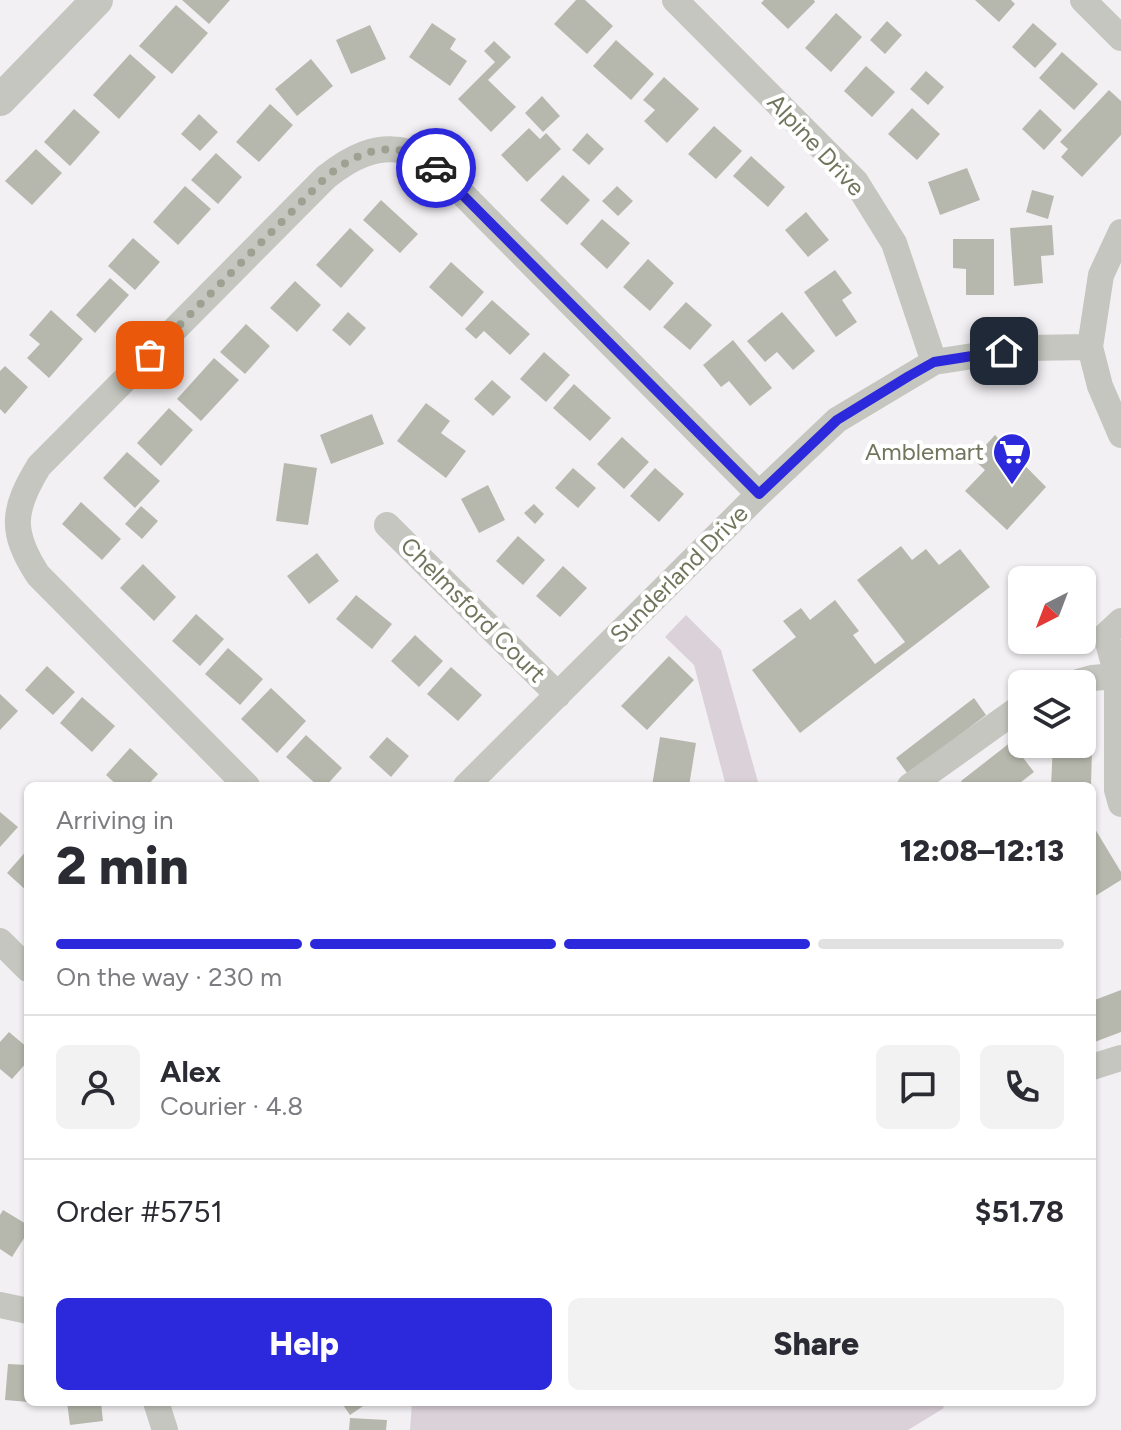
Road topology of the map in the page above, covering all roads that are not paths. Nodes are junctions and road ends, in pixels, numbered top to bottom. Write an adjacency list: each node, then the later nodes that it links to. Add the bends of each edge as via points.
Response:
1 (97, 0): 5 (street)
2 (675, 0): 8 (street, Alpine Drive, via 856,182 894,243)
3 (1083, 0): 4 (street)
4 (1121, 38)
5 (0, 100)
6 (1121, 232): 7 (street, via 1101,275)
7 (1090, 347): 8 (street, Sunderland Drive, via 1026,348); 9 (street)
8 (934, 362): 10 (street, Sunderland Drive, via 837,420)
9 (1121, 435)
10 (759, 494): 15 (street, Sunderland Drive); 17 (street, via 437,168 410,152 378,150 350,158 39,466 23,492 16,521 22,550 38,575)
11 (387, 525): 15 (street, Chelmsford Court)
12 (1121, 621): 13 (street, via 1106,635)
13 (1117, 676): 14 (street); 20 (street)
14 (1096, 678)
15 (558, 695): 18 (street, Sunderland Drive)
16 (1008, 716): 19 (street)
17 (243, 782)
18 (470, 782)
19 (916, 782)
20 (1121, 804)
21 (0, 941): 22 (street)
22 (24, 965)
23 (1121, 1058): 24 (street)
24 (1096, 1066)
25 (0, 1305): 26 (street)
26 (24, 1310)
27 (157, 1406): 28 (street)
28 (165, 1430)

